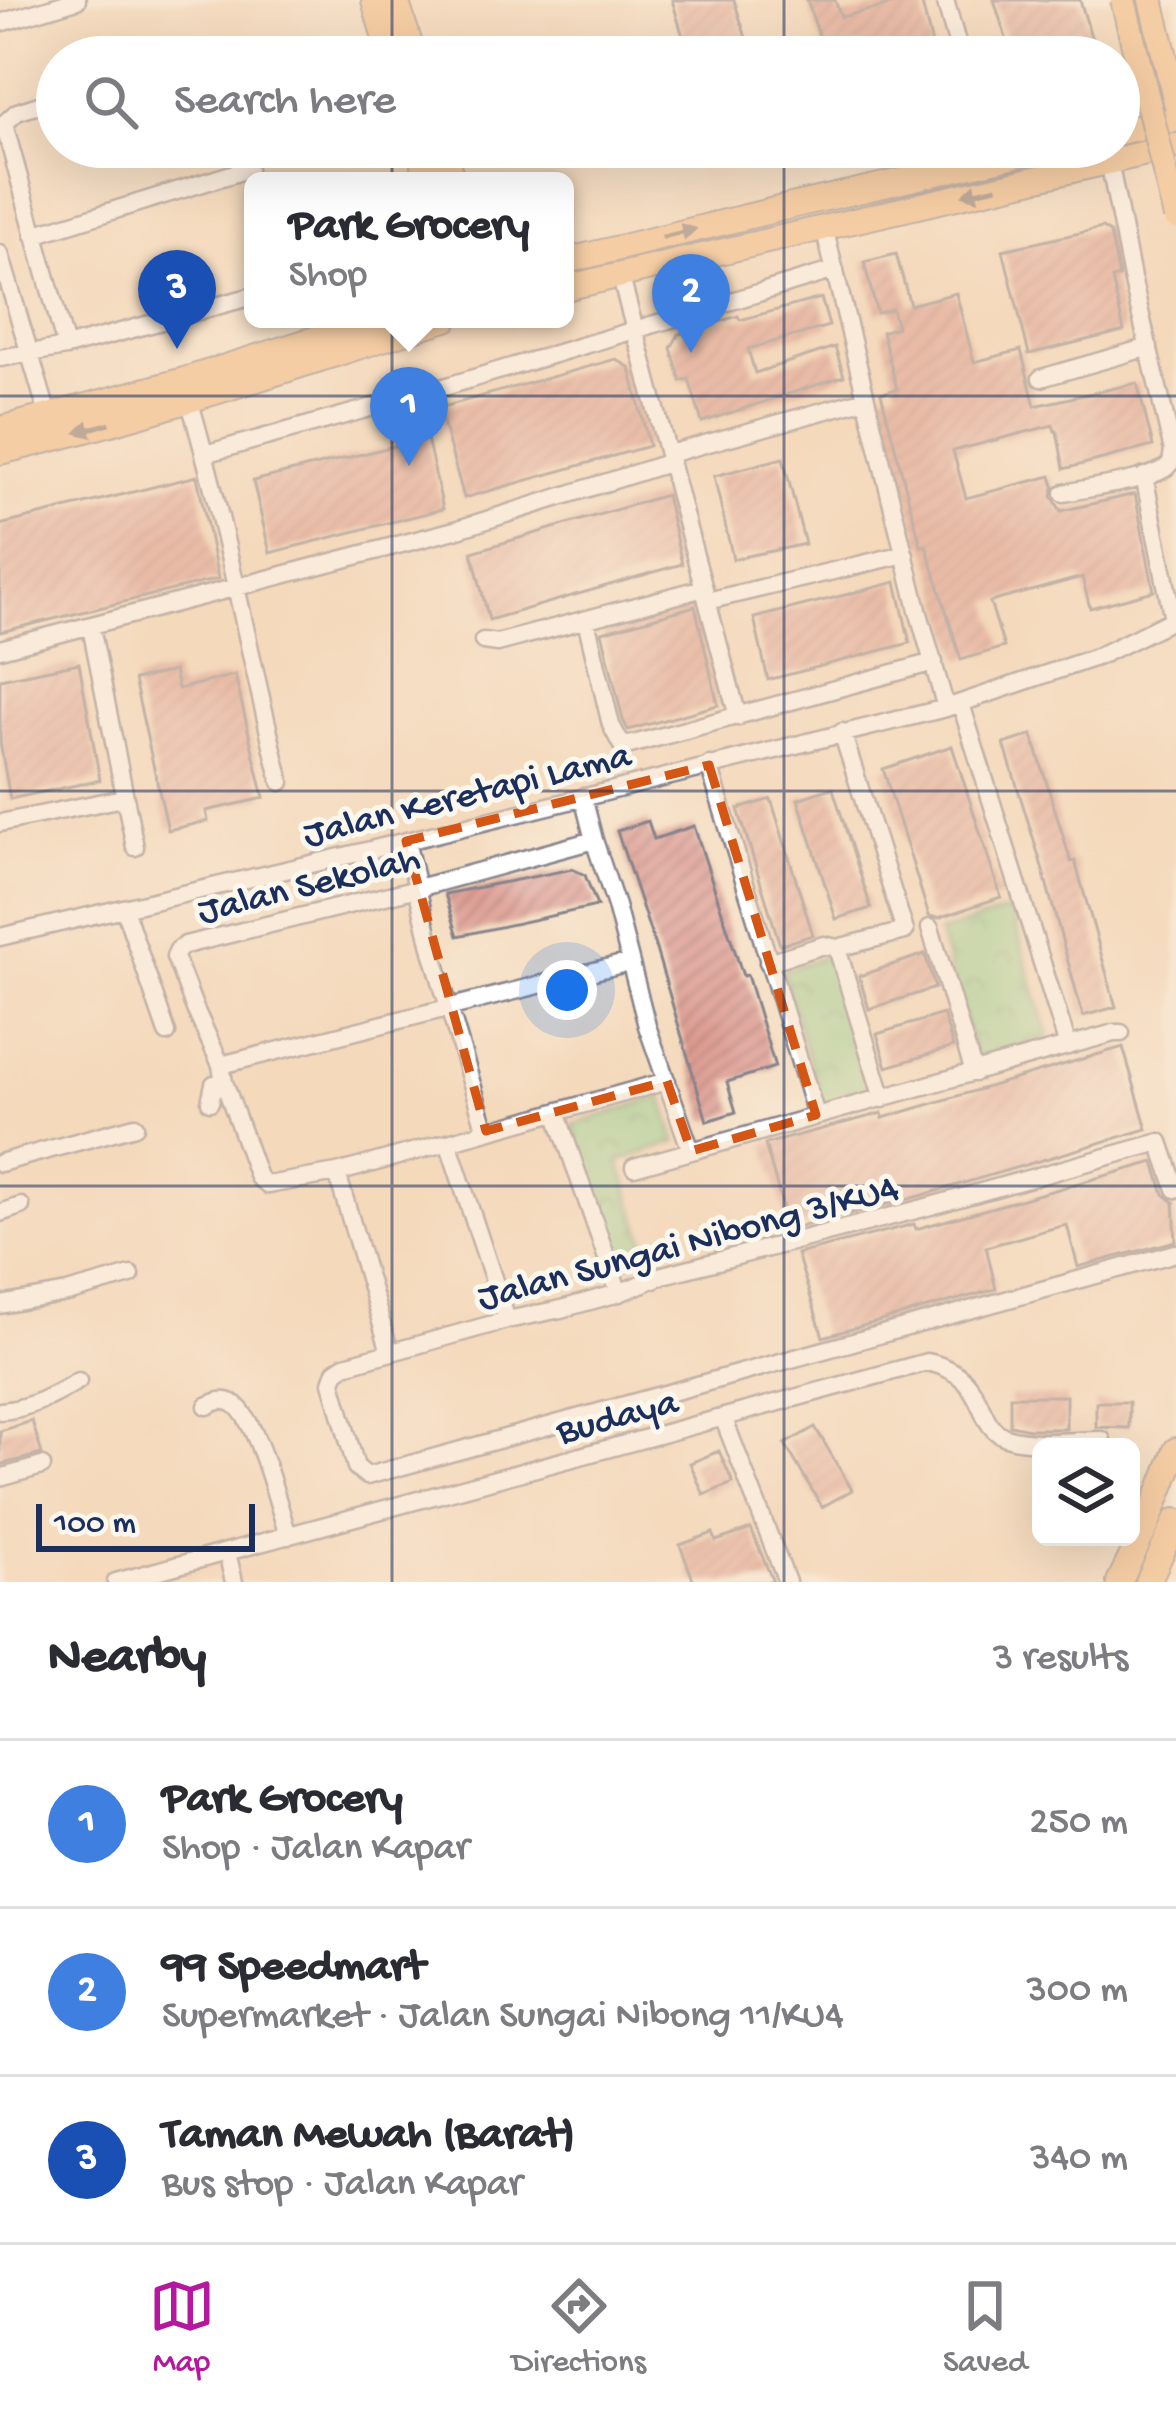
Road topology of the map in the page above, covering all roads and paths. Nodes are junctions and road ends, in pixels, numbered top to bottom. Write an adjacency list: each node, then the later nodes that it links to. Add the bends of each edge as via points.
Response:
1 (77, 0): 7 (street)
2 (374, 0): 8 (highway)
3 (396, 0): 9 (highway)
4 (945, 0): 10 (street)
5 (1123, 0): 11 (highway, bridge)
6 (1151, 0): 13 (highway)
7 (0, 23)
8 (384, 36)
9 (407, 36)
10 (955, 36)
11 (1132, 36)
12 (1140, 70): 23 (highway, bridge)
13 (1176, 102)
14 (36, 106): 25 (street, via 4,124)
15 (1176, 119): 16 (highway)
16 (1140, 127)
17 (1176, 146): 18 (highway)
18 (1140, 154)
19 (936, 168): 27 (highway, one-way to 19)
20 (1079, 168): 24 (highway, one-way to 24)
21 (1110, 168): 35 (street)
22 (248, 169): 25 (street)
23 (1176, 217)
24 (824, 227): 28 (street); 29 (highway)
25 (34, 235): 36 (street)
26 (0, 254): 37 (street)
27 (574, 259)
28 (835, 270): 34 (street); 40 (street)
29 (620, 274): 30 (highway); 34 (street)
30 (574, 286)
31 (244, 298): 36 (street)
32 (349, 328): 42 (highway)
33 (417, 328): 41 (highway)
34 (636, 332): 45 (street); 46 (street)
35 (1149, 346): 39 (street); 47 (street, via 1173,451 1165,469)
36 (66, 347): 37 (street)
37 (29, 352): 38 (street); 42 (street)
38 (0, 358)
39 (1041, 378)
40 (866, 399): 46 (street); 49 (street)
41 (189, 400): 44 (highway, one-way to 44); 45 (street)
42 (49, 418): 43 (highway)
43 (0, 429)
44 (0, 452)
45 (205, 454): 50 (street)
46 (670, 458): 50 (street, via 455,530); 51 (street)
47 (1144, 476): 48 (street); 52 (street)
48 (1064, 493)
49 (905, 554): 51 (street); 57 (street)
50 (236, 586): 54 (street); 62 (street)
51 (706, 594): 53 (street); 59 (street)
52 (1175, 618): 58 (street, Jalan Keretapi Lama, via 1099,656)
53 (586, 620): 55 (street); 59 (street, via 621,744)
54 (91, 627): 56 (street); 64 (street)
55 (483, 641)
56 (0, 649)
57 (934, 662): 58 (street); 59 (street)
58 (954, 706): 60 (street, Jalan Keretapi Lama); 79 (street)
59 (738, 717)
60 (842, 732): 61 (street, Jalan Keretapi Lama); 73 (street, via 904,931)
61 (709, 765): 63 (street, Jalan Keretapi Lama); 75 (street)
62 (281, 782)
63 (583, 797): 66 (street); 67 (street, Jalan Keretapi Lama)
64 (124, 798): 65 (street); 68 (street)
65 (0, 823)
66 (594, 840): 69 (street, Jalan Sekolah); 74 (street)
67 (406, 841): 69 (street); 70 (street, Jalan Keretapi Lama)
68 (136, 847)
69 (418, 888): 76 (street); 80 (street, Jalan Sekolah, via 178,950)
70 (124, 908): 72 (street, Jalan Keretapi Lama); 77 (street)
71 (930, 928): 81 (street)
72 (0, 937)
73 (837, 948): 75 (street); 83 (street)
74 (630, 962): 76 (street); 82 (street)
75 (768, 962): 86 (street)
76 (449, 1008): 80 (street); 88 (street)
77 (167, 1033)
78 (1121, 1033): 79 (street)
79 (1068, 1046): 81 (street)
80 (222, 1073): 84 (street); 93 (street, via 267,1185)
81 (974, 1073): 83 (street)
82 (667, 1081): 85 (street); 90 (street)
83 (884, 1099): 86 (street)
84 (210, 1102)
85 (556, 1112): 88 (street); 99 (street)
86 (816, 1115): 90 (street)
87 (135, 1126): 91 (street)
88 (486, 1131): 89 (street)
89 (448, 1142): 93 (street); 101 (street)
90 (691, 1151): 92 (street)
91 (0, 1162)
92 (634, 1167)
93 (337, 1173): 102 (street)
94 (1176, 1189): 99 (street, Jalan Sungai Nibong 3/KU4, via 1160,1142)
95 (21, 1206): 96 (street)
96 (0, 1213)
97 (1176, 1253): 102 (street, Jalan Sungai Nibong 3/KU4, via 367,1476 356,1467 332,1382 345,1365)
98 (131, 1275): 100 (street)
99 (619, 1293): 101 (street, Jalan Sungai Nibong 3/KU4)
100 (0, 1304)
101 (507, 1320): 102 (street, Jalan Sungai Nibong 3/KU4)
102 (390, 1352)
103 (78, 1381): 105 (street)
104 (207, 1406): 112 (street, via 232,1402 251,1425)
105 (0, 1411)
106 (723, 1417): 107 (street, Budaya, via 927,1362 950,1367 971,1385 993,1429); 112 (street, Budaya); 116 (street)
107 (1032, 1440)
108 (1176, 1450): 117 (highway)
109 (42, 1466): 110 (street)
110 (0, 1478)
111 (1176, 1520): 118 (highway)
112 (288, 1536): 113 (street, Budaya)
113 (227, 1552): 114 (street, Budaya); 115 (street)
114 (116, 1582)
115 (234, 1582)
116 (787, 1582)
117 (1119, 1582)
118 (1148, 1582)

